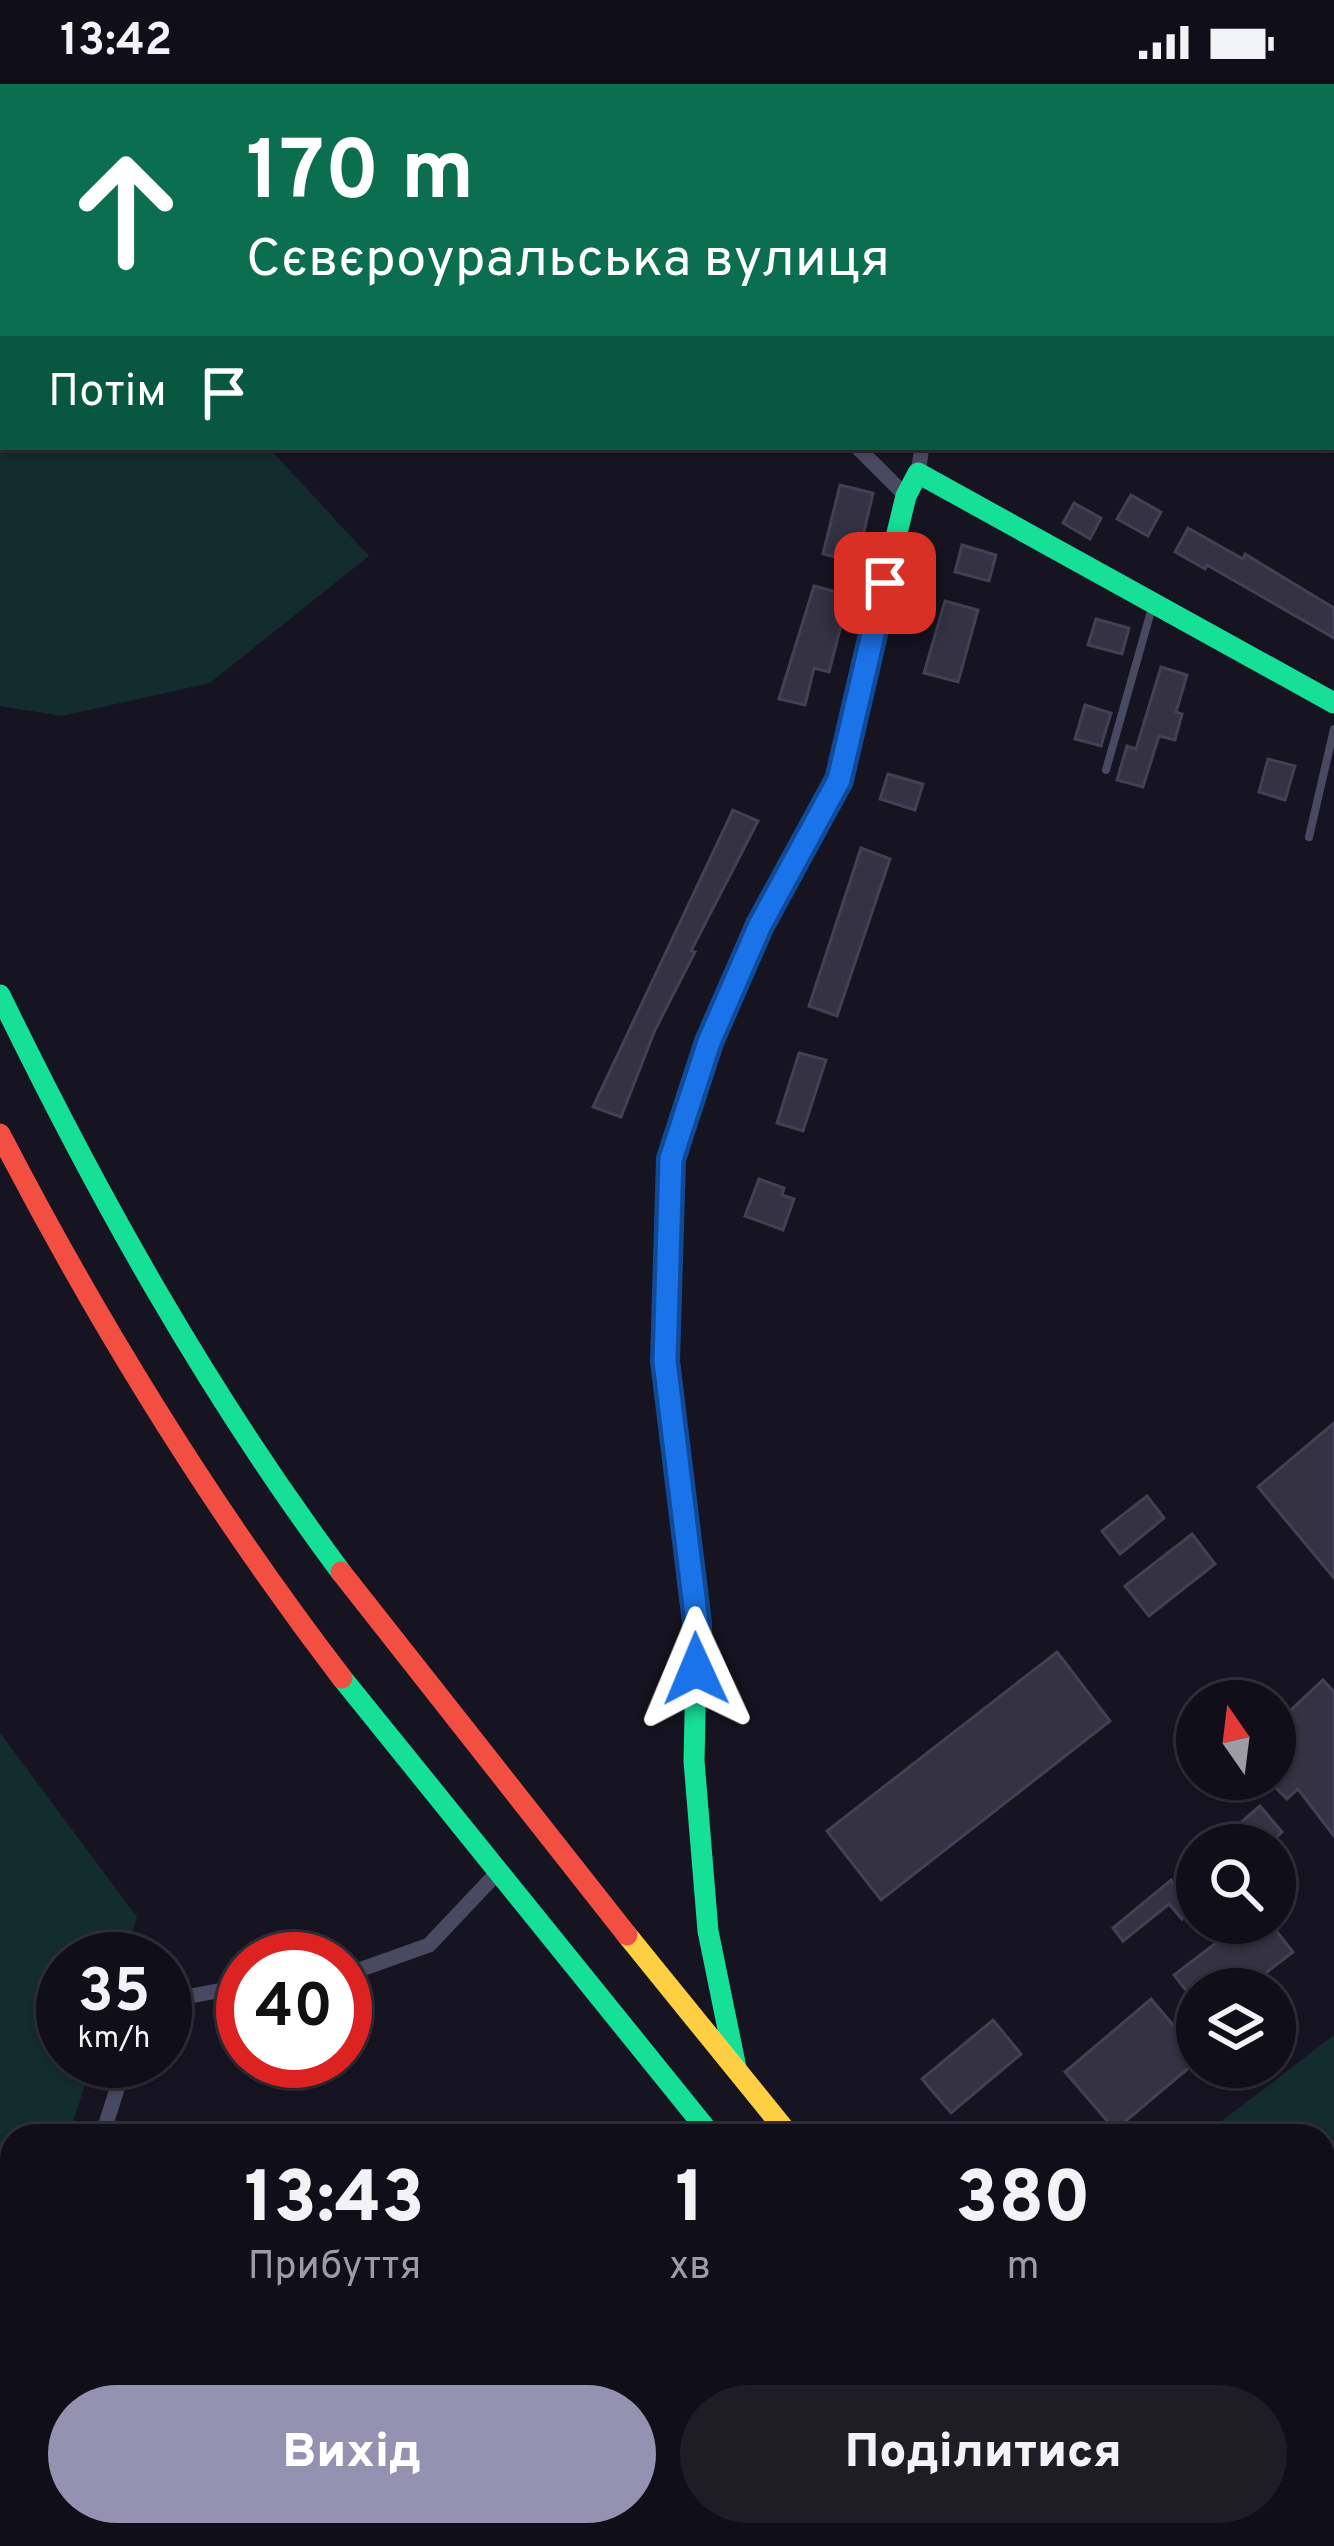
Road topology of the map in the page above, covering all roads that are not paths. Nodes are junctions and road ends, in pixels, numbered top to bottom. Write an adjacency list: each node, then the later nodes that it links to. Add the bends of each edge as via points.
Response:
1 (860, 450): 4 (street)
2 (922, 450): 3 (street)
3 (918, 473): 4 (main road); 5 (main road)
4 (906, 496): 14 (main road, via 839,780 760,925 709,1042 671,1159 665,1361 697,1623 694,1760 708,1931)
5 (1153, 603): 6 (main road); 8 (lane)
6 (1334, 703)
7 (1334, 729): 9 (lane)
8 (1106, 770)
9 (1309, 837)
10 (0, 995): 14 (main road, via 76,1153 267,1468 509,1791)
11 (0, 1134): 12 (main road, via 117,1349 216,1507)
12 (497, 1873): 13 (street, via 429,1945); 17 (main road)
13 (372, 1965)
14 (736, 2068): 18 (main road)
15 (117, 2088): 16 (street)
16 (105, 2124)
17 (702, 2124)
18 (780, 2124)

